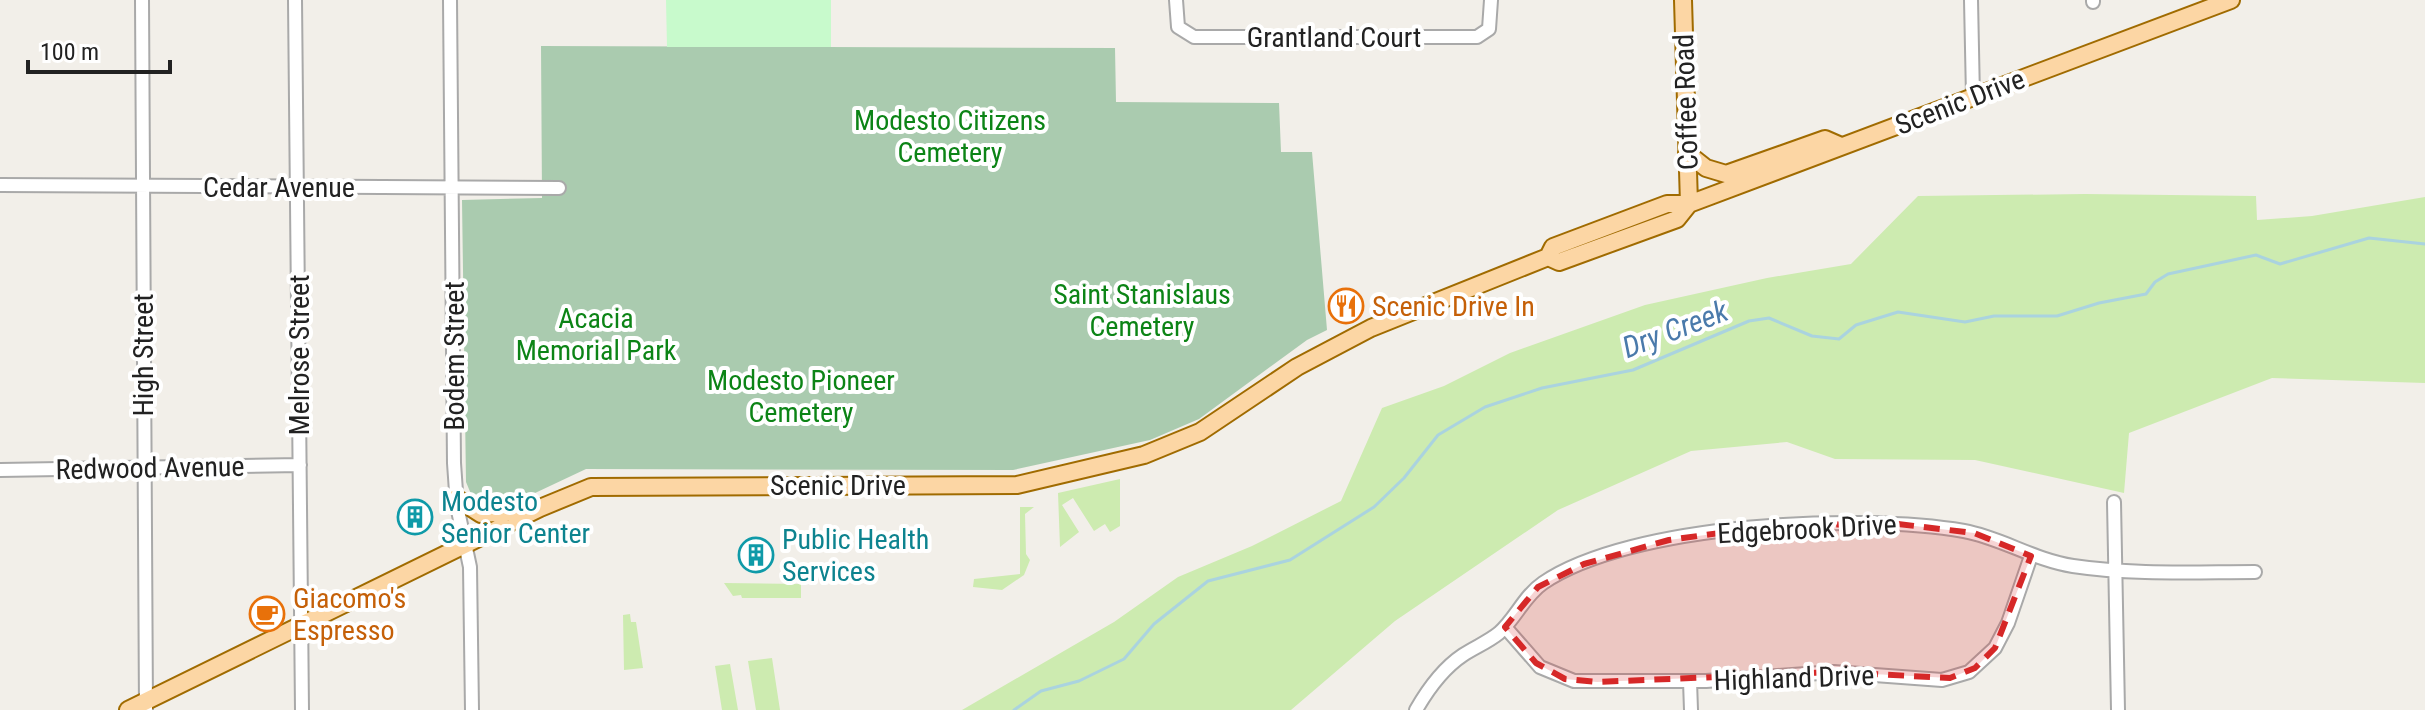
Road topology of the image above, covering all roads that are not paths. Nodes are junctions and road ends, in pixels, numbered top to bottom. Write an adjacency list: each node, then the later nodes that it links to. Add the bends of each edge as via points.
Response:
1 (142, 0): 13 (street, High Street)
2 (295, 0): 14 (street, Melrose Street)
3 (450, 0): 15 (street, Bodem Street)
4 (1176, 0): 5 (street, Grantland Court, via 1178,27 1194,37 1477,37 1489,29)
5 (1491, 0)
6 (1683, 0): 11 (main road, Coffee Road)
7 (1971, 0): 9 (street)
8 (2231, 0): 9 (main road, Scenic Drive)
9 (1973, 97): 10 (main road, Scenic Drive)
10 (1841, 146): 11 (main road, via 1825,139 1726,174 1706,168); 17 (main road, Scenic Drive)
11 (1687, 153): 17 (main road, Coffee Road)
12 (0, 185): 13 (street, Cedar Avenue)
13 (142, 187): 14 (street, Cedar Avenue); 19 (street, High Street)
14 (298, 187): 15 (street, Cedar Avenue); 18 (street, Melrose Street)
15 (453, 188): 16 (street, Cedar Avenue); 21 (street, Bodem Street)
16 (559, 188)
17 (1689, 204): 23 (main road, Scenic Drive, via 1677,219 1559,262 1548,257 1371,328 1297,367 1200,432 1144,455 1017,485 607,485)
18 (300, 465): 19 (street, Redwood Avenue); 28 (street, Melrose Street)
19 (144, 467): 20 (street, Redwood Avenue); 31 (street, High Street)
20 (0, 470)
21 (456, 498): 23 (main road, via 487,515); 24 (street, Bodem Street)
22 (2114, 502): 26 (street)
23 (540, 508): 24 (main road, Scenic Drive)
24 (465, 545): 28 (main road, Scenic Drive); 34 (street, Bodem Street, via 470,567)
25 (2031, 556): 26 (street, Edgebrook Drive); 29 (street, Edgebrook Drive, via 1974,533 1928,526 1838,522 1735,529 1648,545 1561,573 1538,587); 30 (street, Highland Drive, via 1995,648 1958,676 1929,680 1834,672)
26 (2115, 571): 27 (street, Edgebrook Drive); 37 (street)
27 (2255, 572)
28 (302, 626): 31 (main road, Scenic Drive); 33 (street, Melrose Street)
29 (1505, 627): 30 (street, Highland Drive, via 1540,667 1565,679); 35 (street, Edgebrook Drive, via 1449,665)
30 (1690, 681): 36 (street)
31 (146, 706): 32 (main road, Scenic Drive)
32 (128, 710)
33 (302, 710)
34 (472, 710)
35 (1416, 710)
36 (1691, 710)
37 (2118, 710)

